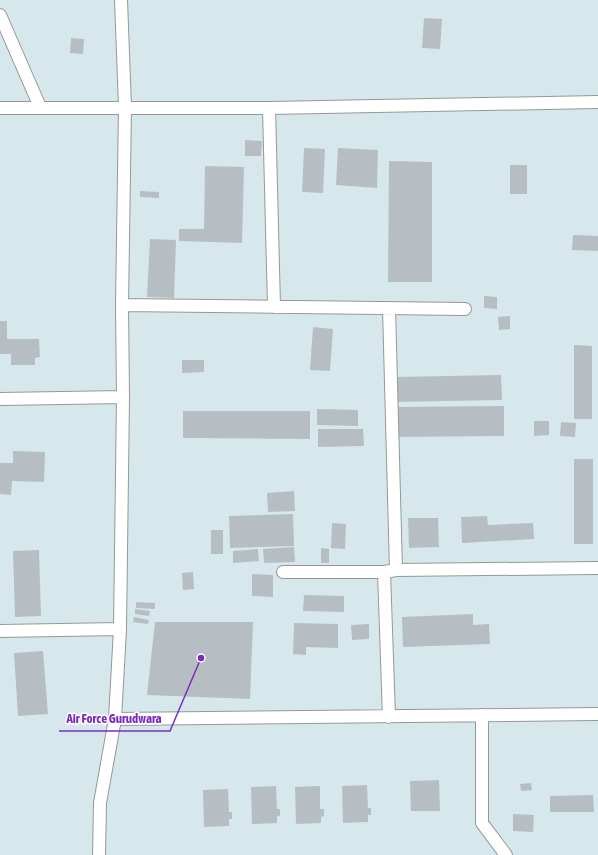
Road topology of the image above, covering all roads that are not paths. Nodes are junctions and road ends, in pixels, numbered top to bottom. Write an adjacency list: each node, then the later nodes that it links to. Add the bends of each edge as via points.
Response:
1 (121, 0): 5 (street)
2 (0, 15): 4 (street)
3 (598, 102): 7 (street)
4 (40, 107): 5 (street); 6 (street)
5 (125, 107): 7 (street); 8 (street)
6 (0, 108)
7 (269, 108): 9 (street)
8 (122, 305): 9 (street); 12 (street)
9 (274, 306): 10 (street)
10 (389, 308): 11 (street); 15 (street)
11 (465, 309)
12 (123, 398): 13 (street); 17 (street)
13 (0, 400)
14 (598, 568): 15 (street)
15 (390, 571): 16 (street); 21 (street)
16 (283, 572)
17 (120, 629): 18 (street); 22 (street)
18 (0, 631)
19 (598, 714): 20 (street)
20 (482, 715): 21 (street); 24 (street, via 482,823)
21 (389, 717): 22 (street)
22 (114, 719): 23 (street, via 100,803)
23 (99, 855)
24 (506, 855)

